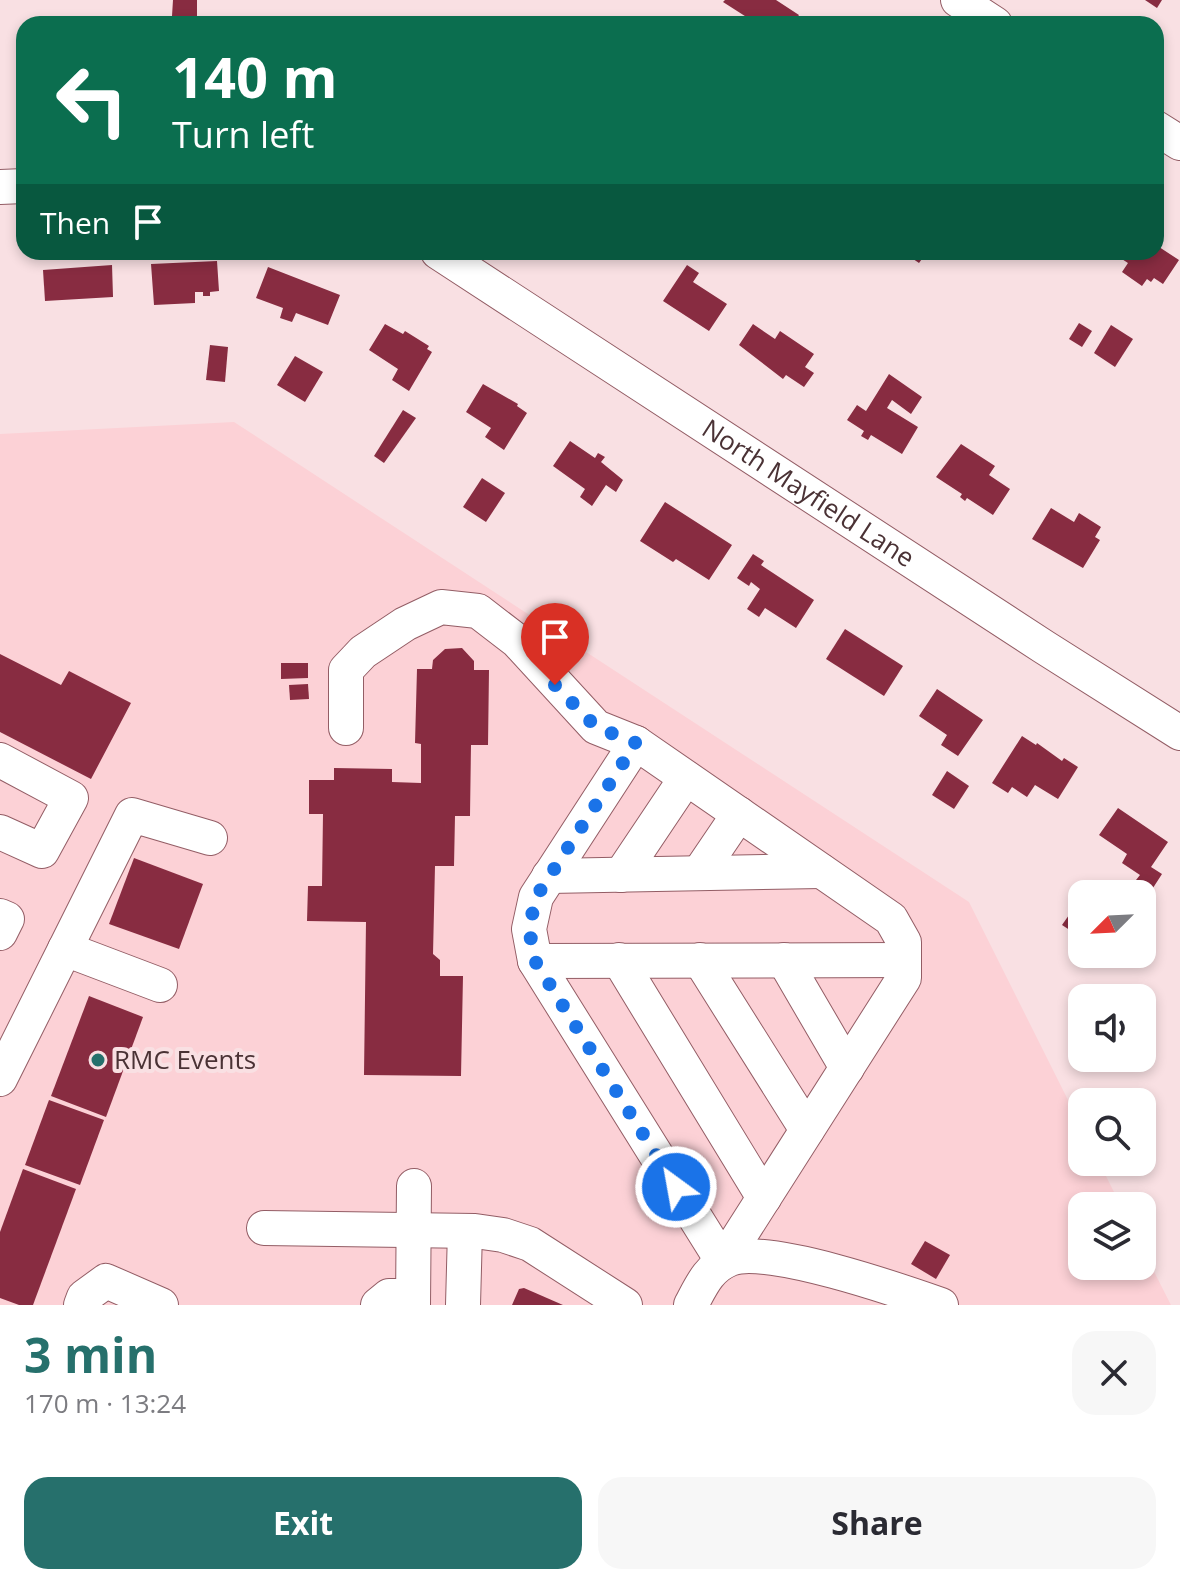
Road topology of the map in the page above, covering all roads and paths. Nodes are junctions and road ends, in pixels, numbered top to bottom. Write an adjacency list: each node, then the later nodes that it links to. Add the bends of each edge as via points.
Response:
1 (958, 0): 2 (street)
2 (983, 16)
3 (450, 260): 5 (street, North Mayfield Lane)
4 (346, 728): 6 (street, via 346,670 373,645 441,607 478,611 517,641 596,727)
5 (1180, 733)
6 (636, 743): 8 (street); 15 (street)
7 (0, 760): 10 (street, via 71,798 42,851)
8 (686, 778): 9 (street); 14 (street)
9 (739, 814): 12 (street); 13 (street)
10 (0, 832)
11 (210, 838): 18 (street, via 132,815)
12 (821, 871): 13 (street); 22 (street, via 891,919 904,942)
13 (699, 873): 14 (street)
14 (621, 875): 15 (street)
15 (549, 876): 23 (street, via 536,897 529,929)
16 (0, 916): 17 (street, via 7,919)
17 (0, 933)
18 (65, 949): 24 (street); 26 (street)
19 (619, 960): 20 (street); 23 (street); 29 (street)
20 (700, 960): 21 (street); 27 (street)
21 (784, 960): 22 (street); 25 (street)
22 (904, 960): 25 (street, via 904,978)
23 (535, 961): 33 (street)
24 (160, 985)
25 (847, 1068): 27 (street)
26 (0, 1079)
27 (807, 1130): 29 (street)
28 (414, 1186): 31 (street)
29 (764, 1198): 33 (street)
30 (264, 1228): 31 (street)
31 (414, 1230): 32 (street); 34 (street)
32 (465, 1231): 38 (street); 39 (street, via 530,1244)
33 (723, 1262): 40 (street, via 703,1280); 41 (street, via 748,1255 798,1263)
34 (413, 1300): 37 (street, via 389,1296)
35 (81, 1305): 36 (street, via 106,1281)
36 (161, 1305)
37 (378, 1305)
38 (463, 1305)
39 (625, 1305)
40 (691, 1305)
41 (941, 1305)

